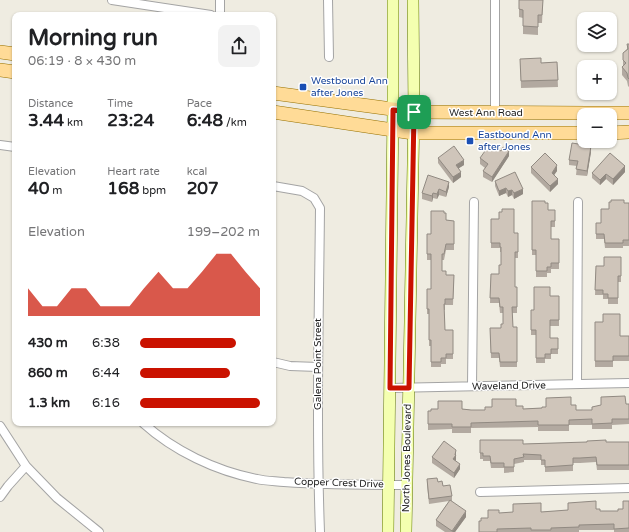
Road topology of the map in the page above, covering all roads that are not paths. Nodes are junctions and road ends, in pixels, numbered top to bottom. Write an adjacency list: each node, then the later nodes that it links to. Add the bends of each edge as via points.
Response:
1 (112, 0): 7 (street)
2 (220, 0): 8 (street)
3 (328, 0): 11 (street)
4 (393, 0): 15 (main road, North Jones Boulevard)
5 (413, 0): 17 (main road, North Jones Boulevard)
6 (495, 0): 18 (street)
7 (191, 12)
8 (220, 12)
9 (0, 52): 10 (main road)
10 (12, 54)
11 (329, 57)
12 (0, 70): 13 (main road)
13 (12, 72)
14 (276, 93): 15 (main road, West Ann Road)
15 (393, 110): 17 (main road, West Ann Road); 20 (main road, North Jones Boulevard)
16 (276, 112): 20 (main road, West Ann Road)
17 (414, 112): 18 (main road, West Ann Road); 22 (main road, North Jones Boulevard)
18 (495, 113): 19 (main road, West Ann Road)
19 (629, 113)
20 (392, 130): 22 (main road, West Ann Road); 35 (main road, North Jones Boulevard)
21 (629, 132): 24 (main road)
22 (413, 133): 23 (main road, West Ann Road); 36 (main road, North Jones Boulevard)
23 (577, 133)
24 (617, 133)
25 (0, 145): 26 (street)
26 (12, 147)
27 (276, 187): 31 (street, Galena Point Street, via 302,191 314,198 320,208)
28 (474, 202): 34 (street)
29 (578, 202): 33 (street)
30 (276, 363): 31 (street)
31 (318, 367): 40 (street, Galena Point Street)
32 (629, 383): 33 (street, Waveland Drive)
33 (577, 384): 34 (street, Waveland Drive)
34 (472, 386): 36 (street, Waveland Drive)
35 (390, 388): 36 (street, Waveland Drive); 41 (main road, North Jones Boulevard)
36 (409, 388): 42 (main road, North Jones Boulevard)
37 (0, 426): 39 (street)
38 (146, 426): 40 (street, Copper Crest Drive, via 185,453 216,467 257,479)
39 (26, 466): 45 (street); 46 (street, via 57,498)
40 (318, 485): 41 (street, Copper Crest Drive); 47 (street, Galena Point Street)
41 (388, 485): 42 (street, Copper Crest Drive); 48 (main road, North Jones Boulevard)
42 (406, 485): 49 (main road, North Jones Boulevard)
43 (629, 488): 44 (street)
44 (480, 492)
45 (0, 497)
46 (99, 532)
47 (320, 532)
48 (388, 532)
49 (406, 532)

